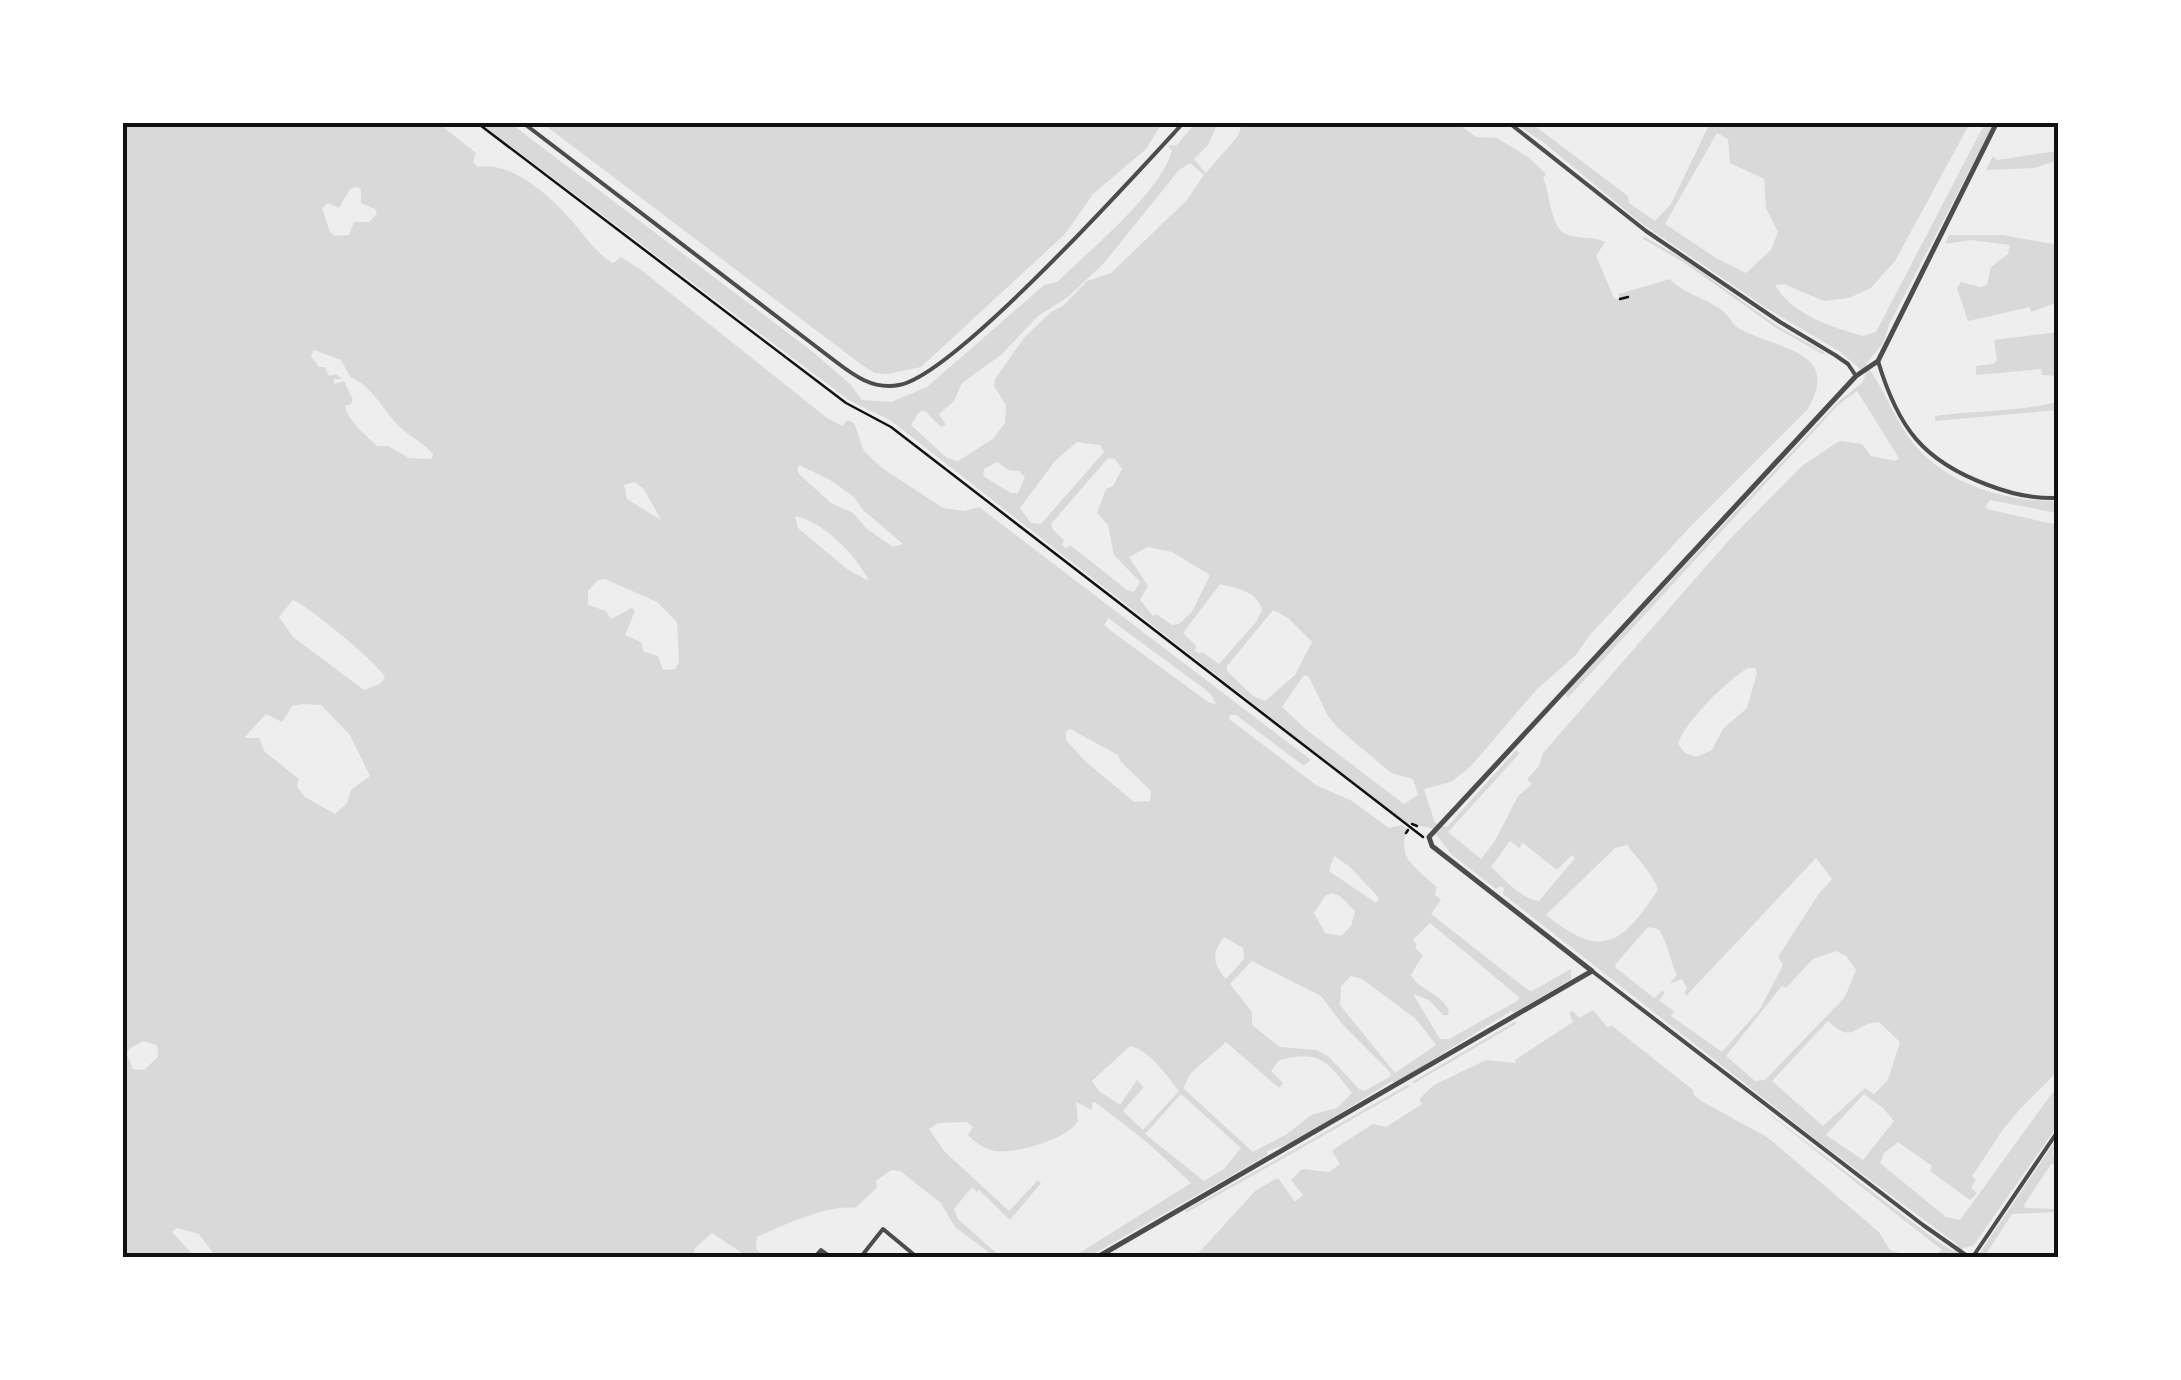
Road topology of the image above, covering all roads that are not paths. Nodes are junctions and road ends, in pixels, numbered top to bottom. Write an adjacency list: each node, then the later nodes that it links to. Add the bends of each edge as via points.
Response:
1 (522, 122): 2 (street, via 860,380 890,386 930,372 1007,304)
2 (1184, 122)
3 (1508, 122): 6 (street, via 1646,231 1836,354)
4 (1997, 122): 5 (street)
5 (1878, 361): 6 (street); 7 (street, via 1904,421 1931,456 1996,488)
6 (1856, 376): 8 (street, via 1428,841)
7 (2058, 498)
8 (1592, 972): 14 (street); 15 (street)
9 (2058, 1131): 15 (street)
10 (814, 1258): 11 (street, via 821,1250)
11 (832, 1258)
12 (860, 1258): 13 (street, via 883,1229)
13 (918, 1258)
14 (1096, 1258)
15 (1971, 1258)

